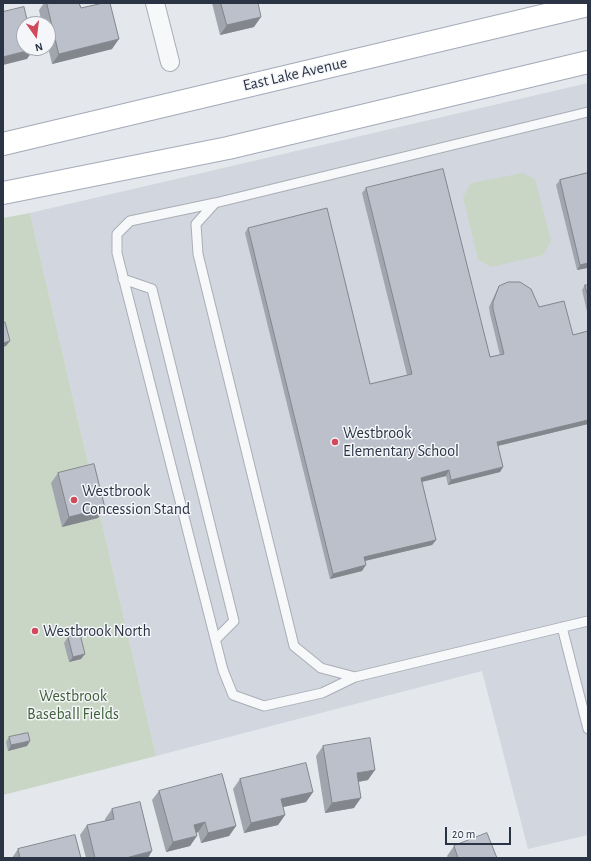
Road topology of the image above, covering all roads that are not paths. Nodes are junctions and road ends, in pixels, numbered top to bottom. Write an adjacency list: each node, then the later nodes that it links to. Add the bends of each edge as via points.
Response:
1 (155, 3): 3 (street)
2 (588, 5): 6 (main road, East Lake Avenue)
3 (170, 62)
4 (588, 62): 7 (main road, via 228,148)
5 (588, 112): 8 (lane)
6 (3, 144)
7 (3, 193)
8 (216, 204): 9 (lane, via 130,221 118,234 117,253); 13 (lane, via 196,224 198,254 294,646 321,668)
9 (123, 279): 12 (lane); 12 (lane, via 152,289 234,621)
10 (588, 621): 11 (lane)
11 (562, 627): 13 (lane); 14 (lane)
12 (216, 639): 13 (lane, via 223,670 233,695 264,706 322,693)
13 (355, 677)
14 (588, 730)

